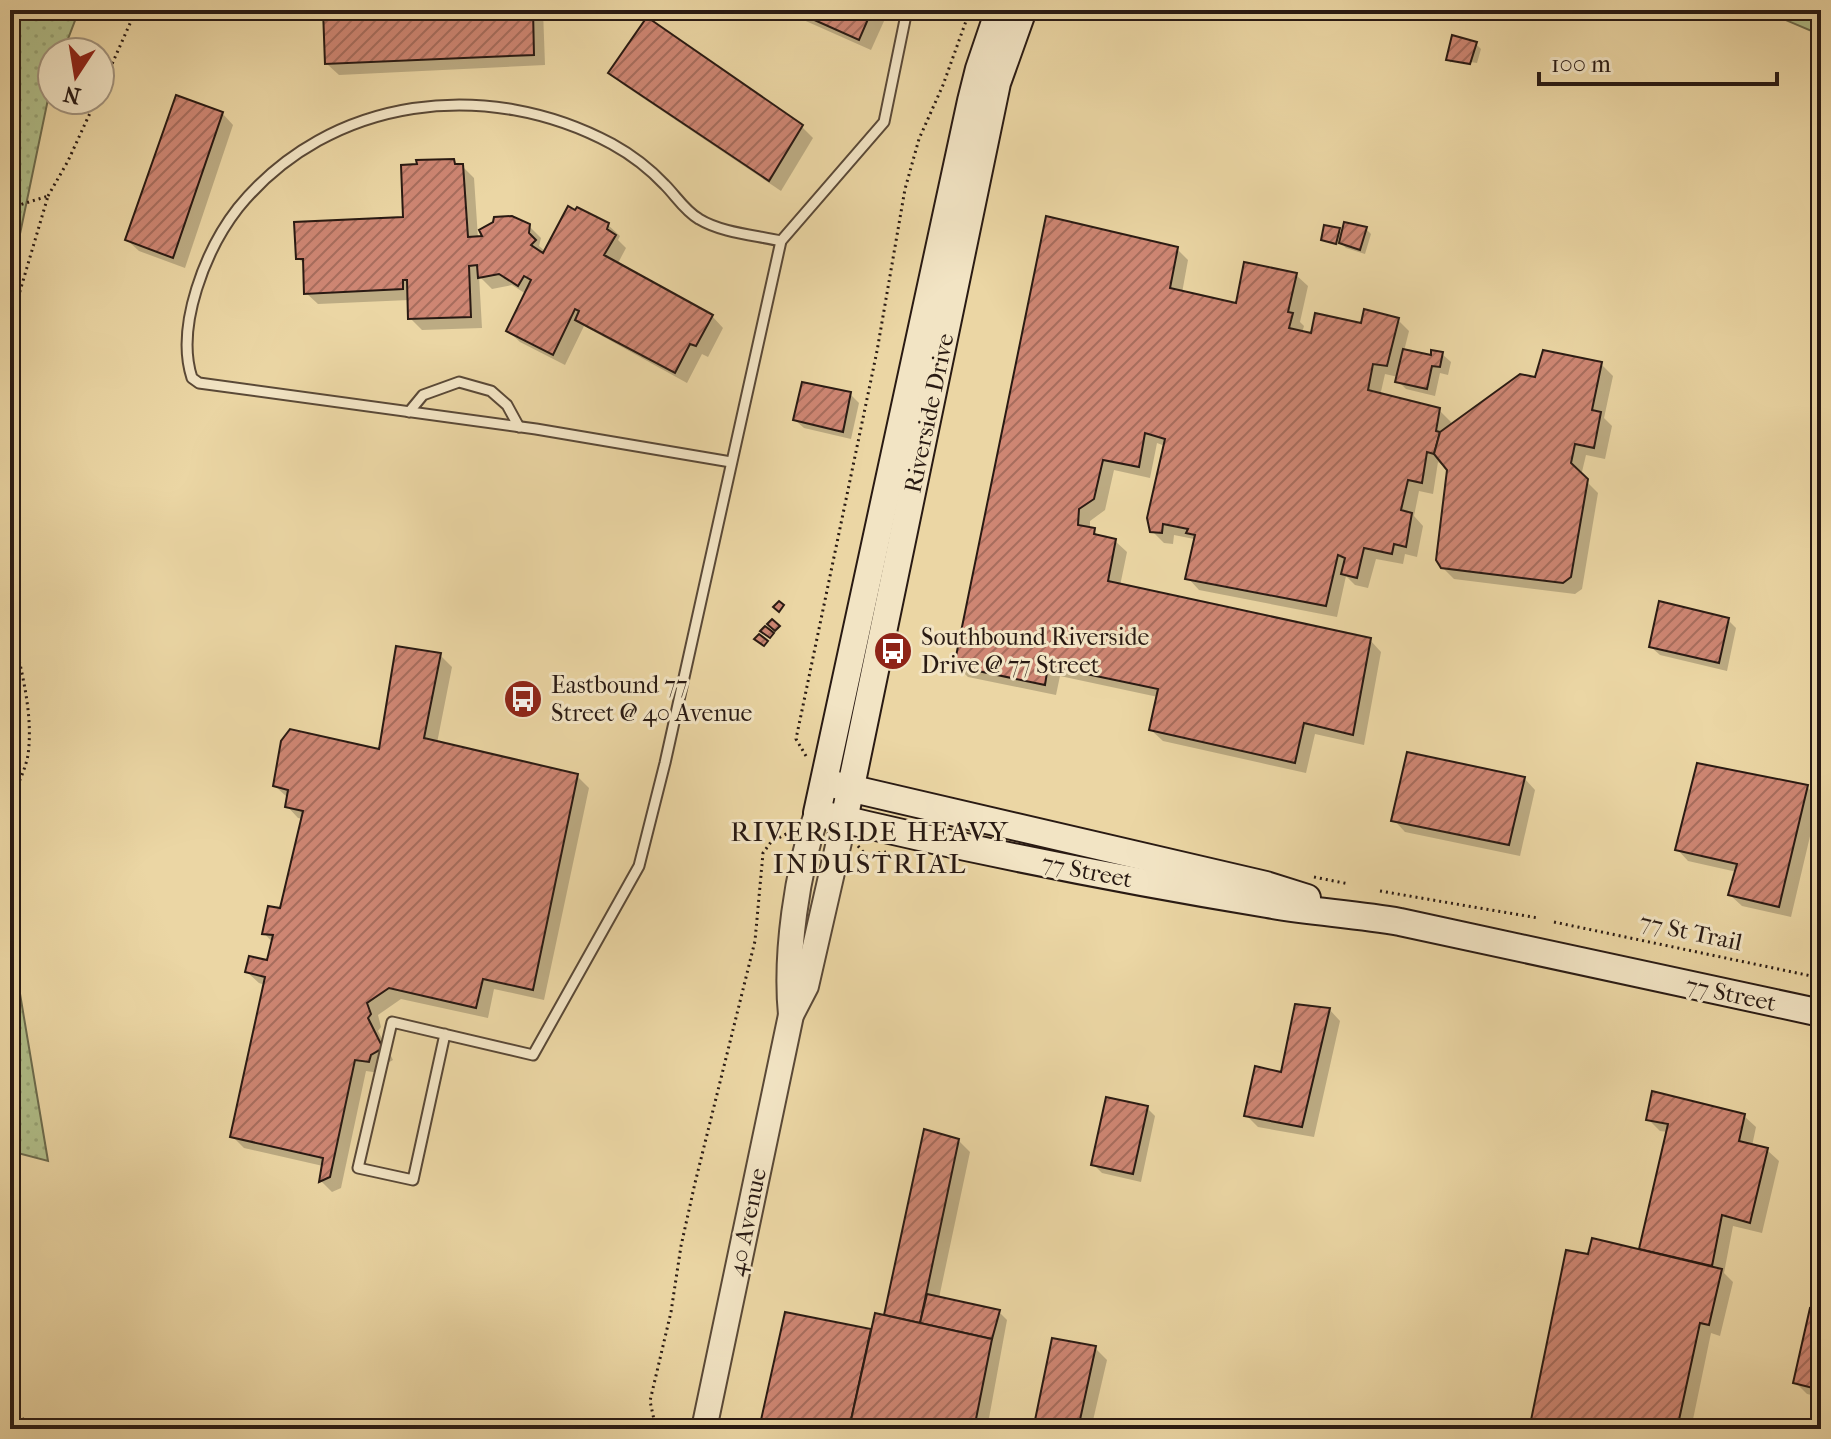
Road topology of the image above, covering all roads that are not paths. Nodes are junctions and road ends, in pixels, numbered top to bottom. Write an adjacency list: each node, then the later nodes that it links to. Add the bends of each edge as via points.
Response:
1 (907, 10): 4 (lane, via 884,122)
2 (999, 10): 8 (main road, Riverside Drive, via 971,101)
3 (1023, 10): 8 (main road, Riverside Drive, via 997,83)
4 (781, 241): 5 (lane, via 699,219 650,171 615,146 526,111 445,104 402,109 356,124 278,168 222,230 194,300 188,366 199,383); 7 (lane)
5 (409, 412): 6 (lane); 6 (lane, via 423,395 459,382 491,391 507,405)
6 (519, 427): 7 (lane)
7 (731, 462): 14 (lane, via 639,866 533,1055)
8 (830, 778): 9 (main road, 40 Avenue); 10 (main road, Riverside Drive); 11 (main road, 77 Street, via 1266,885)
9 (807, 821): 10 (main road, 77 Street); 13 (street, 40 Avenue, via 788,982)
10 (849, 831): 11 (main road, 77 Street, via 1270,905); 13 (street, 40 Avenue, via 806,986)
11 (1360, 915): 12 (main road, 77 Street)
12 (1821, 1013)
13 (791, 1015): 15 (street, 40 Avenue)
14 (445, 1034): 14 (lane, via 413,1180 358,1168 392,1022)
15 (704, 1429)

